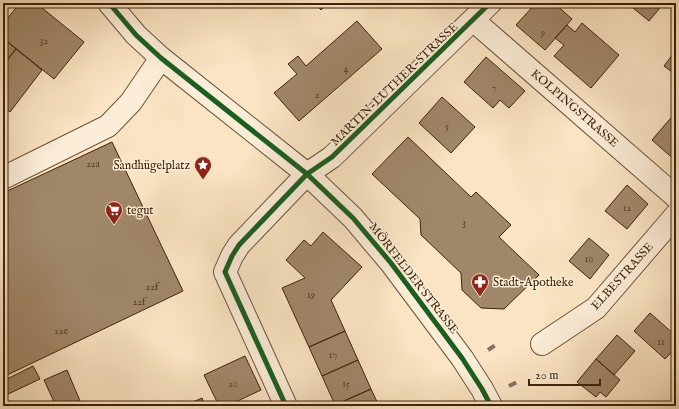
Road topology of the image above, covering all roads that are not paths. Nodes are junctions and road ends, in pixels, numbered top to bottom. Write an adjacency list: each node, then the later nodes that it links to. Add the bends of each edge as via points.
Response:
1 (109, 3): 4 (street, MÖRFELDER STRASSE, via 136,35)
2 (490, 3): 3 (street, MARTIN-LUTHER-STRASSE)
3 (473, 20): 5 (street, MARTIN-LUTHER-STRASSE, via 332,157); 7 (street, KOLPINGSTRASSE)
4 (161, 58): 5 (street, MÖRFELDER STRASSE); 6 (street, via 131,102 108,126)
5 (307, 174): 10 (street, via 239,245 225,272); 11 (street, MÖRFELDER STRASSE, via 353,218 391,262 462,358)
6 (3, 178)
7 (676, 197)
8 (676, 215): 9 (street, ELBESTRASSE, via 596,308)
9 (542, 344)
10 (286, 406)
11 (491, 406)

